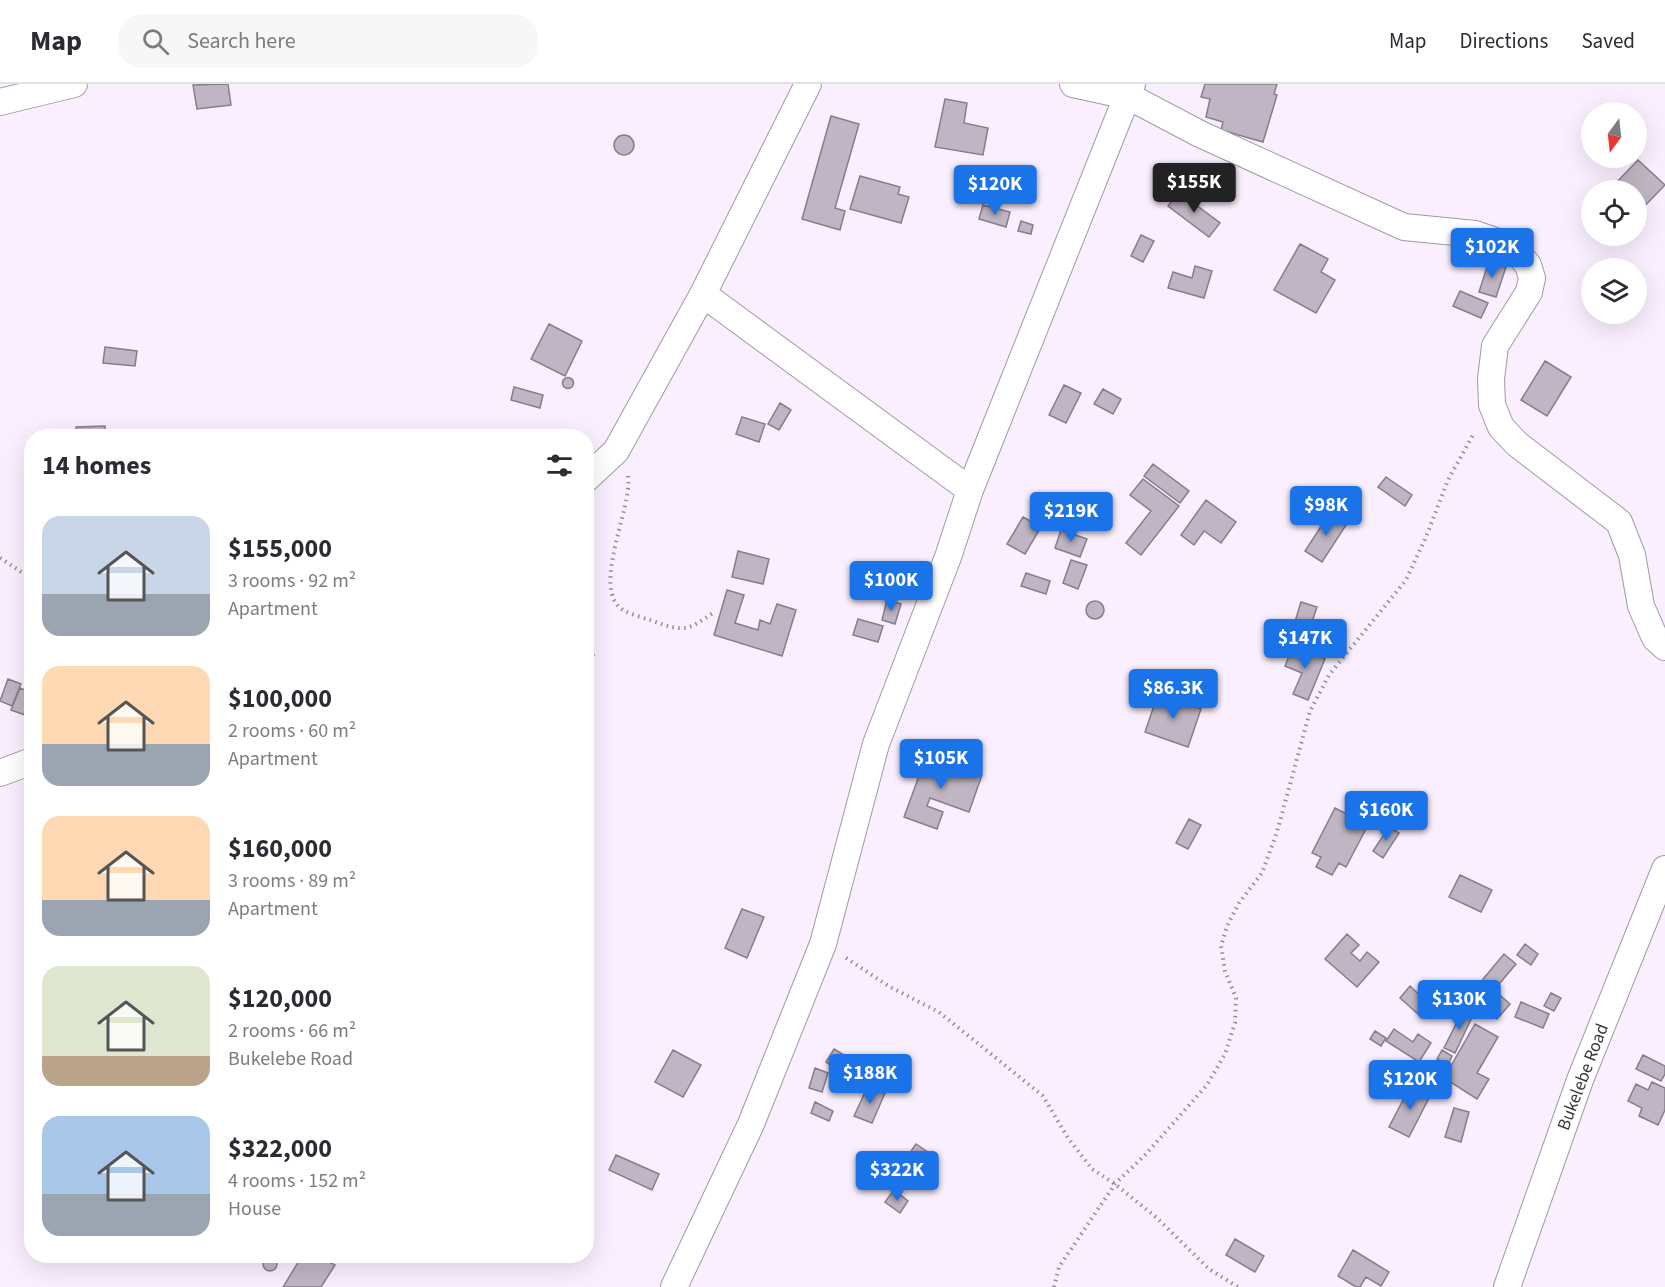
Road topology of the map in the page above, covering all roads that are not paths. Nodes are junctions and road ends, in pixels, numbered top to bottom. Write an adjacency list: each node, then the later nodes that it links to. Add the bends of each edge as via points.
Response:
1 (74, 84): 5 (street)
2 (808, 84): 6 (street)
3 (1073, 84): 4 (street)
4 (1130, 90): 8 (street); 9 (street, via 1200,134 1404,227 1475,234 1516,251 1528,265 1532,278 1529,292 1496,346 1492,405 1501,427 1517,444 1619,522 1632,555 1641,606 1655,638)
5 (0, 102)
6 (703, 294): 7 (street, via 616,451); 8 (street)
7 (594, 472)
8 (970, 490): 13 (street, via 876,744 823,944 751,1124)
9 (1665, 647)
10 (24, 764): 11 (street)
11 (0, 773)
12 (1665, 869): 14 (street, Bukelebe Road, via 1580,1080)
13 (674, 1287)
14 (1507, 1287)

